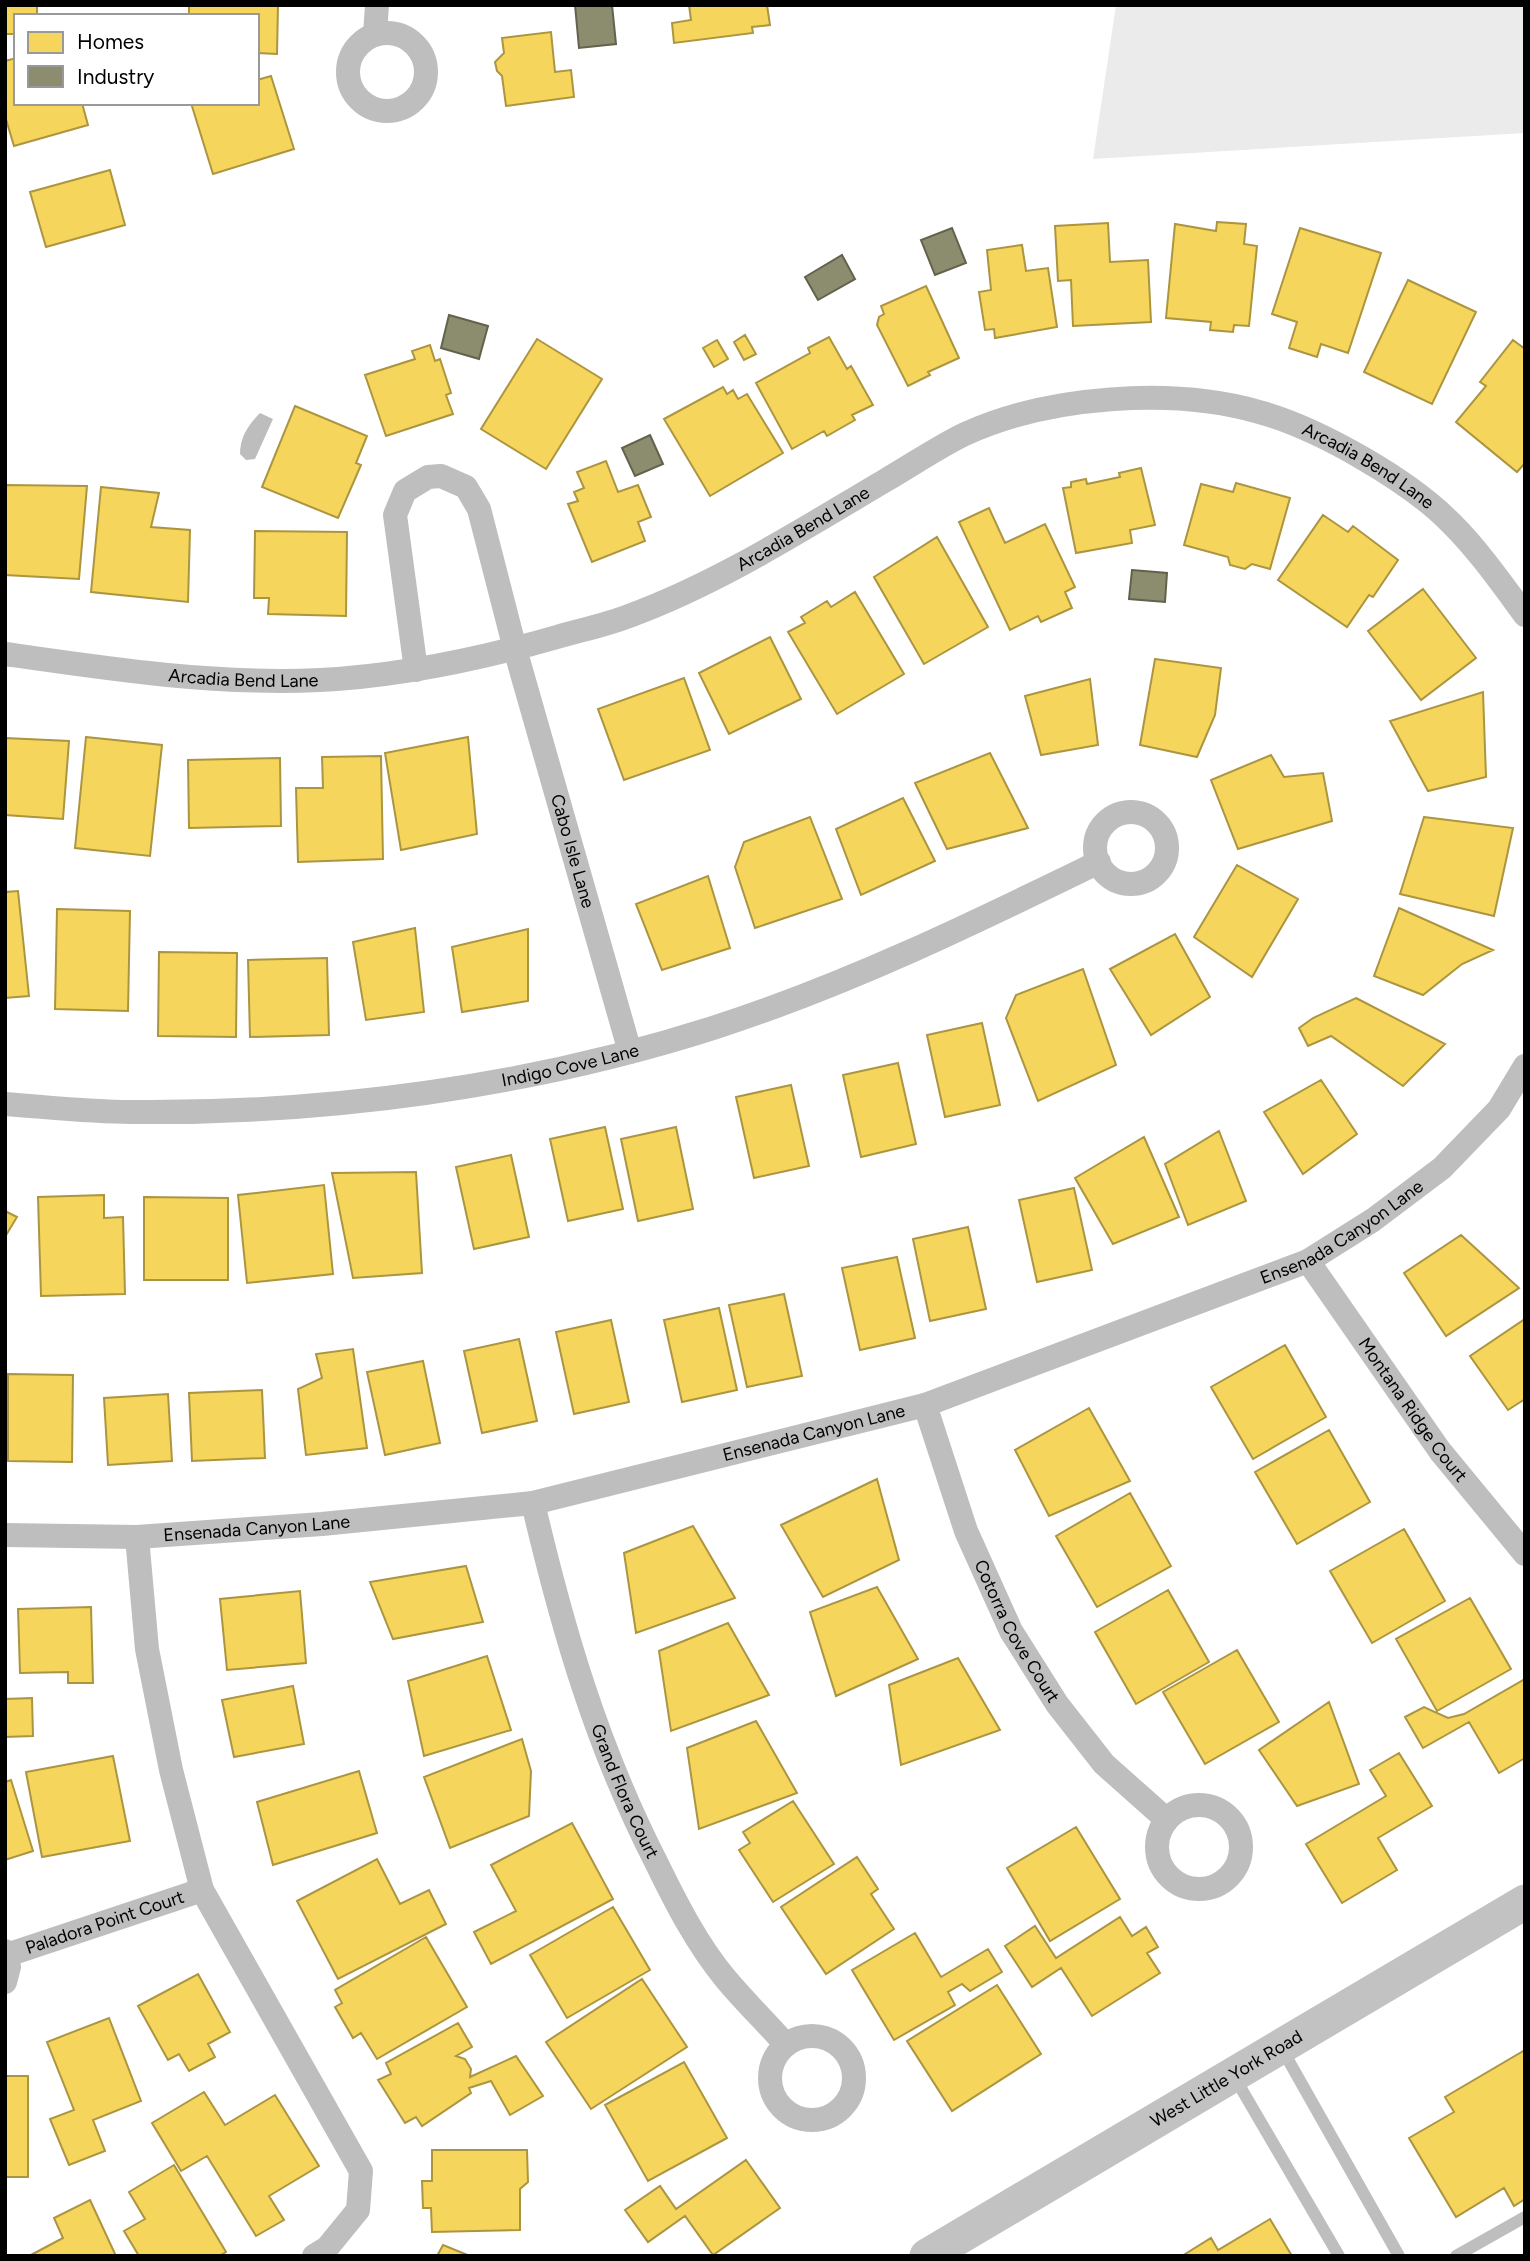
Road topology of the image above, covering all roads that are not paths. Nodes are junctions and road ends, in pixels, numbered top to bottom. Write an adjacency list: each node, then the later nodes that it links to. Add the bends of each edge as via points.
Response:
1 (377, 5): 2 (street)
2 (375, 34)
3 (1525, 615): 4 (street, Arcadia Bend Lane, via 1451,523 1394,478 1327,440 1259,412 1191,401 1120,398 1036,411 966,434 739,565 629,616)
4 (515, 649): 6 (street, Arcadia Bend Lane); 6 (street, Cabo Isle Lane, via 474,497 454,480 428,477 405,491 394,515); 8 (street, Cabo Isle Lane)
5 (5, 654): 6 (street, Arcadia Bend Lane, via 212,679 319,680)
6 (416, 670)
7 (1099, 862): 8 (street, Indigo Cove Lane, via 957,931 822,989)
8 (630, 1052): 10 (street, Indigo Cove Lane, via 494,1082 355,1102 130,1112)
9 (1525, 1066): 11 (street, Ensenada Canyon Lane, via 1499,1109 1442,1168)
10 (5, 1104)
11 (1308, 1261): 12 (street, Ensenada Canyon Lane); 16 (street, Montana Ridge Court, via 1440,1451)
12 (925, 1405): 13 (street, Ensenada Canyon Lane); 17 (street, Cotorra Cove Court, via 965,1531 1011,1631 1057,1704 1104,1764)
13 (533, 1503): 15 (street, Ensenada Canyon Lane); 22 (street, Grand Flora Court, via 558,1613 589,1710 639,1830 679,1909 724,1977)
14 (5, 1535): 15 (street, Ensenada Canyon Lane)
15 (137, 1536): 18 (street, via 146,1649)
16 (1525, 1554)
17 (1167, 1819)
18 (202, 1890): 20 (street, Paladora Point Court); 26 (street, via 361,2171 358,2210 327,2248)
19 (1525, 1902): 23 (main road, West Little York Road)
20 (6, 1953): 21 (street, Paladora Point Court)
21 (5, 1982)
22 (786, 2045)
23 (1281, 2047): 24 (main road, West Little York Road); 29 (lane)
24 (1233, 2074): 27 (main road, West Little York Road); 28 (lane)
25 (1525, 2217): 30 (lane)
26 (314, 2256)
27 (928, 2256)
28 (1339, 2256)
29 (1399, 2256)
30 (1456, 2256)

